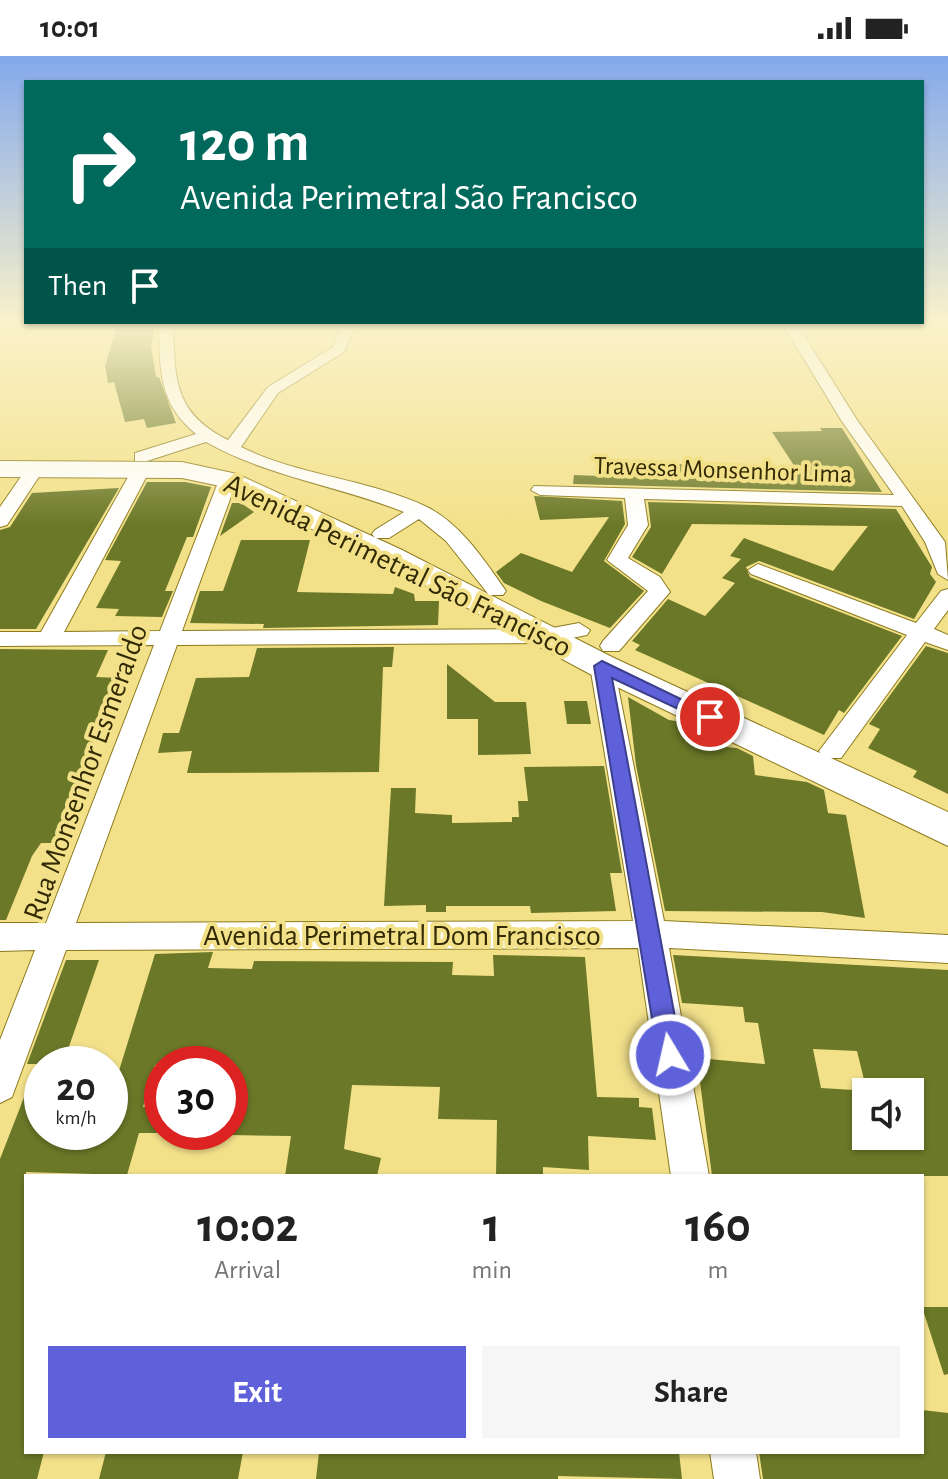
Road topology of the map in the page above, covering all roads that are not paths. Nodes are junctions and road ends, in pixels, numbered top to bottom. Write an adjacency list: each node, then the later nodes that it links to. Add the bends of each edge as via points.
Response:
1 (172, 392): 4 (street, via 188,420)
2 (272, 392): 7 (street, Rua Monsenhor Esmeraldo)
3 (832, 392): 12 (street)
4 (207, 436): 6 (street); 7 (street)
5 (0, 460): 6 (main road, Avenida Perimetral São Francisco)
6 (141, 464): 7 (main road, Avenida Perimetral São Francisco, via 199,472); 9 (main road, Avenida Perimetral São Francisco); 15 (main road, Avenida Perimetral São Francisco, via 207,462 249,471); 22 (street)
7 (230, 464): 13 (street, via 290,471); 21 (main road, Avenida Perimetral São Francisco, via 352,536); 23 (street, Rua Monsenhor Esmeraldo)
8 (0, 469): 9 (main road, Avenida Perimetral São Francisco)
9 (35, 469): 14 (street)
10 (540, 490): 11 (street, Travessa Monsenhor Lima)
11 (633, 492): 12 (street, Travessa Monsenhor Lima); 26 (street, via 640,529 617,560 650,579 659,592)
12 (905, 501): 17 (street, via 937,547)
13 (420, 511): 15 (street); 18 (street, via 449,534)
14 (0, 521)
15 (382, 534): 18 (main road, Avenida Perimetral São Francisco)
16 (758, 570): 20 (street)
17 (948, 574)
18 (496, 591): 21 (main road, Avenida Perimetral São Francisco)
19 (948, 595): 20 (street)
20 (919, 631): 25 (street); 27 (street)
21 (563, 633): 23 (street); 26 (main road, Avenida Perimetral São Francisco)
22 (49, 638): 23 (street); 24 (street)
23 (168, 638): 32 (street, Rua Monsenhor Esmeraldo)
24 (0, 639)
25 (948, 643)
26 (607, 656): 27 (main road, Avenida Perimetral São Francisco); 29 (main road, Avenida Perimetral São Francisco); 30 (street)
27 (832, 751): 28 (main road, Avenida Perimetral São Francisco)
28 (948, 808)
29 (948, 830)
30 (651, 934): 32 (street, Avenida Perimetral Dom Francisco); 33 (street, Avenida Perimetral Dom Francisco); 35 (street)
31 (0, 937): 32 (street, Avenida Perimetral Dom Francisco)
32 (58, 937): 34 (street, Rua Monsenhor Esmeraldo)
33 (948, 949)
34 (0, 1085)
35 (690, 1174)
36 (733, 1454): 37 (street)
37 (737, 1479)

